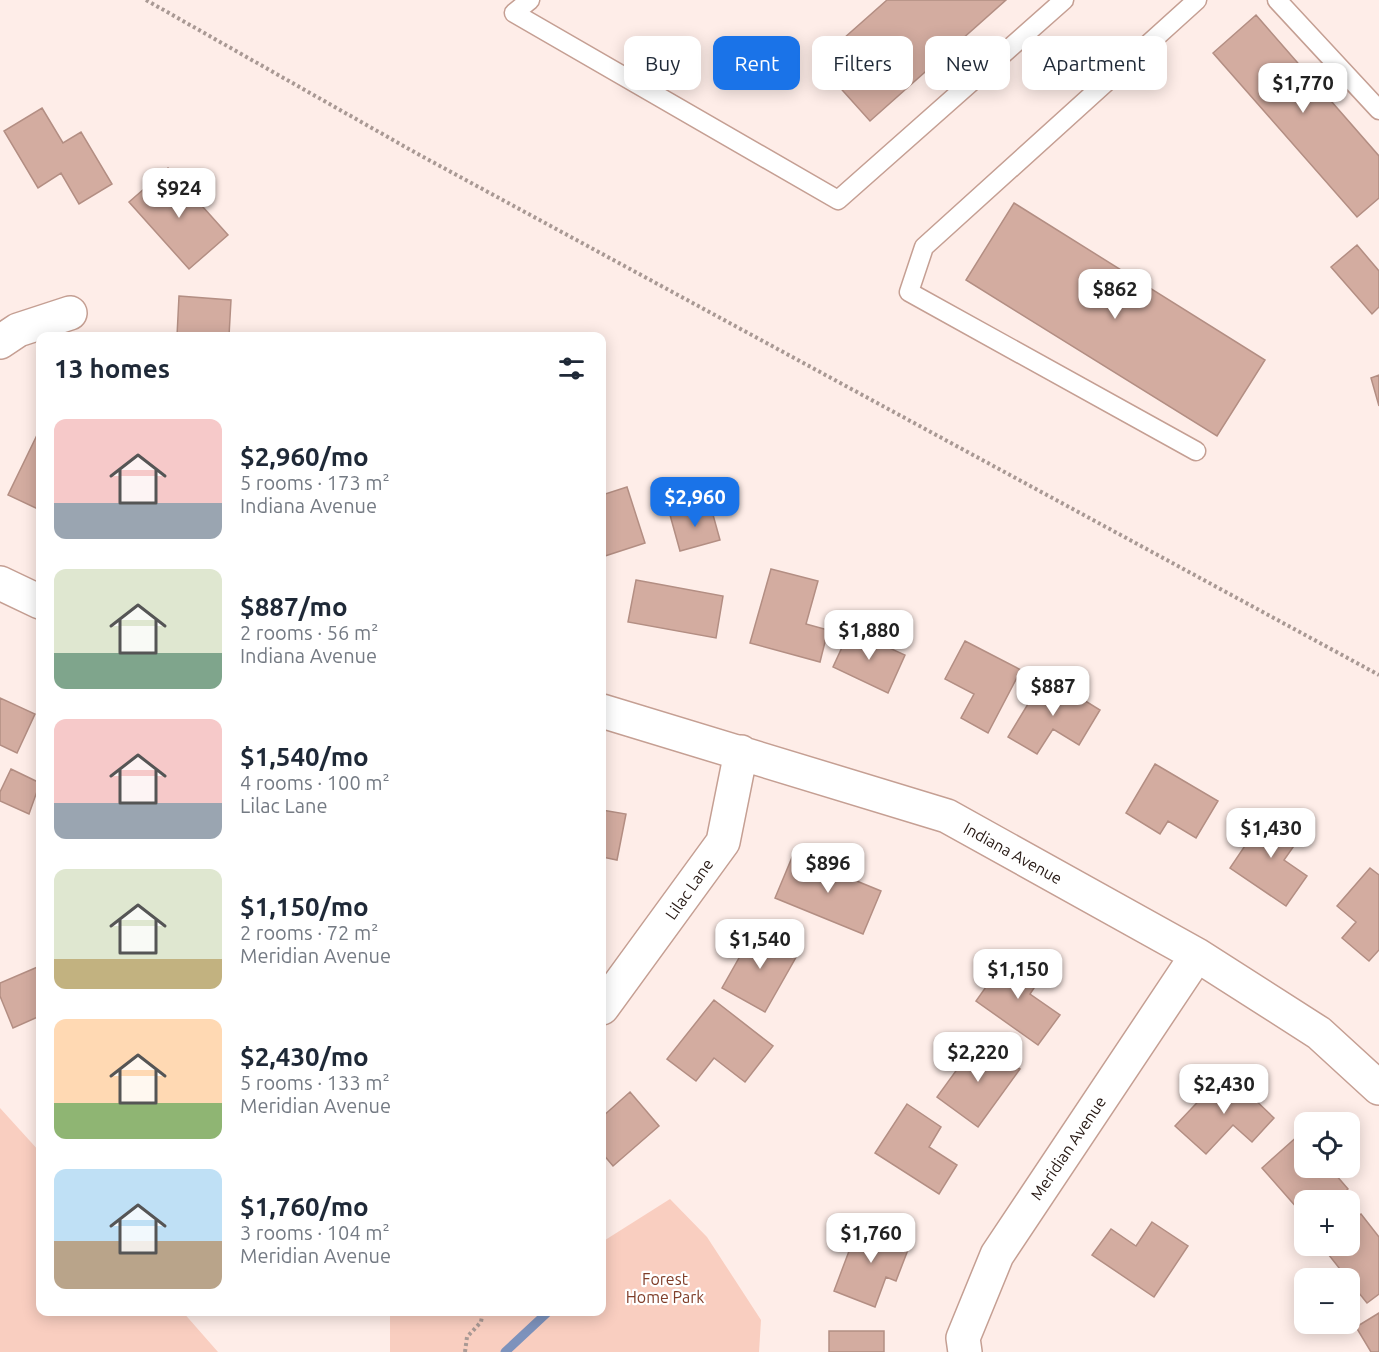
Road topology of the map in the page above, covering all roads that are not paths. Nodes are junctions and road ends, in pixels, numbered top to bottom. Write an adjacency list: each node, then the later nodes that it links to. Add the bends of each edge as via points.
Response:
1 (530, 0): 2 (lane, via 514,14 838,200)
2 (1064, 0)
3 (1197, 0): 8 (lane, via 924,248 909,292)
4 (1277, 0): 5 (lane)
5 (1379, 110)
6 (70, 314): 7 (street, via 18,330)
7 (0, 342)
8 (1196, 451)
9 (0, 583): 10 (street)
10 (36, 600)
11 (606, 712): 12 (street, Indiana Avenue)
12 (741, 752): 13 (street, Indiana Avenue, via 947,816); 14 (street, Lilac Lane, via 723,842)
13 (1197, 955): 15 (street, Indiana Avenue, via 1319,1033); 16 (street, Meridian Avenue, via 997,1255 963,1338)
14 (606, 1003)
15 (1379, 1088)
16 (965, 1352)

